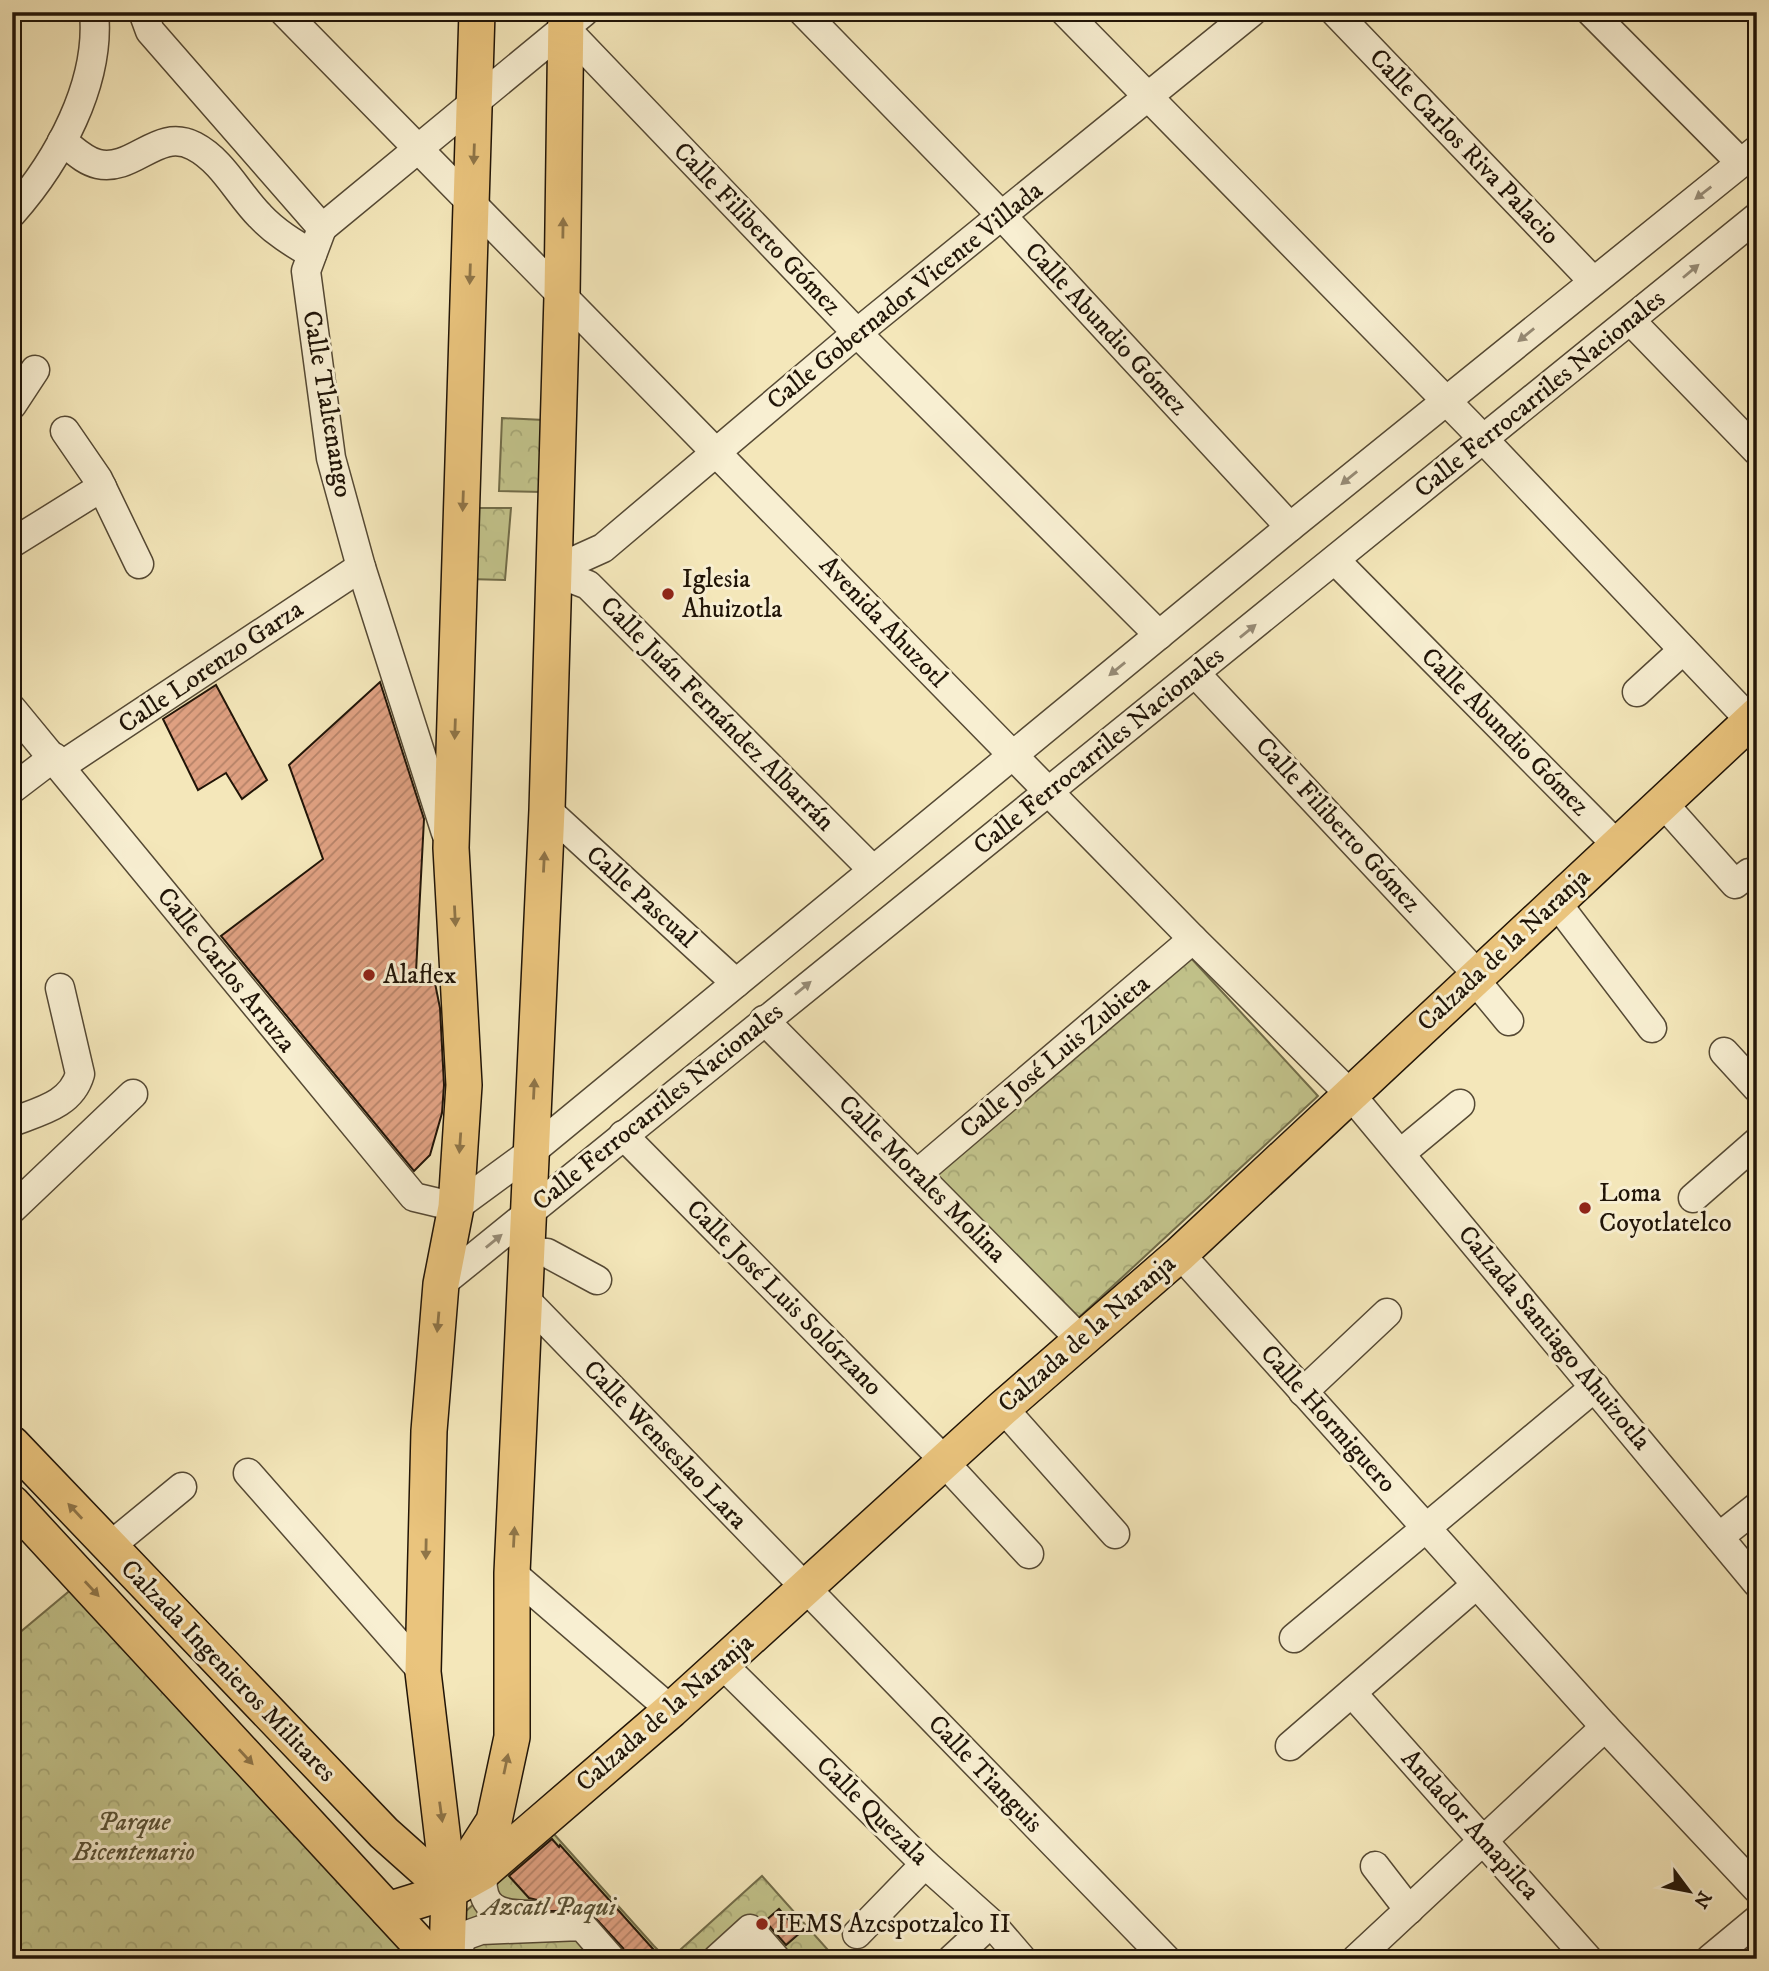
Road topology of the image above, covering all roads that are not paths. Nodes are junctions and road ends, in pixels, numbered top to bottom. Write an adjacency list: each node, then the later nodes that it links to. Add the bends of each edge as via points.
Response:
1 (94, 12): 13 (street, via 91,62)
2 (143, 12): 20 (street, via 150,31)
3 (284, 12): 14 (street, Avenida Ahuzotl)
4 (477, 12): 12 (main road)
5 (803, 12): 18 (street, Calle Abundio Gómez)
6 (1065, 12): 11 (street)
7 (1252, 12): 11 (street, Calle Gobernador Vicente Villada)
8 (1335, 12): 21 (street, Calle Carlos Riva Palacio)
9 (1591, 12): 15 (street)
10 (572, 18): 12 (street); 22 (main road, one-way to 10); 24 (street, Calle Filiberto Gómez)
11 (1146, 98): 18 (street, Calle Gobernador Vicente Villada); 26 (street)
12 (476, 104): 14 (street); 16 (main road, one-way to 16)
13 (62, 141): 17 (street); 20 (street, via 99,165 119,164 174,139 194,146 220,167 282,236)
14 (417, 150): 16 (street, Avenida Ahuzotl); 20 (street)
15 (1749, 157): 21 (street, Calle Ferrocarriles Nacionales, one-way to 21)
16 (473, 206): 22 (street, Avenida Ahuzotl); 52 (main road, one-way to 52)
17 (12, 213)
18 (1003, 217): 24 (street, Calle Gobernador Vicente Villada); 33 (street, Calle Abundio Gómez)
19 (1757, 217): 23 (street, Calle Ferrocarriles Nacionales, one-way to 19)
20 (317, 241): 37 (street, Calle Tlaltenango, via 306,271 331,458)
21 (1592, 281): 26 (street, Calle Ferrocarriles Nacionales, one-way to 26)
22 (562, 296): 30 (street, Avenida Ahuzotl); 38 (main road)
23 (1631, 321): 29 (street, Calle Ferrocarriles Nacionales); 31 (street)
24 (857, 333): 30 (street, Calle Gobernador Vicente Villada); 39 (street, Calle Filiberto Gómez)
25 (35, 370): 27 (street)
26 (1446, 400): 29 (street); 33 (street, Calle Ferrocarriles Nacionales, one-way to 33)
27 (12, 405)
28 (65, 431): 32 (street)
29 (1484, 441): 35 (street, Calle Ferrocarriles Nacionales); 40 (street)
30 (715, 451): 38 (street, Calle Gobernador Vicente Villada, via 603,548); 45 (street, Avenida Ahuzotl)
31 (1757, 452)
32 (102, 487): 34 (street); 36 (street)
33 (1290, 527): 39 (street, Calle Ferrocarriles Nacionales)
34 (12, 543)
35 (1335, 560): 41 (street, Calle Ferrocarriles Nacionales, one-way to 35); 51 (street, Calle Abundio Gómez)
36 (139, 564)
37 (361, 567): 46 (street, Calle Lorenzo Garza); 52 (street, Calle Tlaltenango)
38 (552, 571): 50 (main road); 53 (street, Calle Juán Fernández Albarrán, via 588,585)
39 (1159, 635): 45 (street, Calle Ferrocarriles Nacionales, one-way to 45)
40 (1684, 650): 42 (street); 44 (street)
41 (1196, 674): 48 (street, Calle Ferrocarriles Nacionales); 57 (street, Calle Filiberto Gómez)
42 (1637, 692)
43 (12, 709): 46 (street, Calle Carlos Arruza)
44 (1754, 718): 49 (main road, Calzada de la Naranja)
45 (1013, 754): 48 (street, Avenida Ahuzotl); 53 (street, Calle Ferrocarriles Nacionales)
46 (57, 762): 47 (street, Calle Lorenzo Garza); 75 (street, Calle Carlos Arruza, via 414,1197)
47 (12, 789)
48 (1048, 791): 56 (street, Avenida Ahuzotl); 60 (street, Calle Ferrocarriles Nacionales, one-way to 48)
49 (1662, 802): 51 (main road, Calzada de la Naranja); 54 (street, via 1735,884 1749,873)
50 (547, 810): 58 (street, Calle Pascual); 71 (main road, one-way to 50)
51 (1616, 844): 55 (main road, Calzada de la Naranja)
52 (451, 848): 75 (main road, one-way to 75, via 464,1085)
53 (873, 870): 58 (street, Calle Ferrocarriles Nacionales)
54 (1757, 881)
55 (1556, 902): 57 (main road, Calzada de la Naranja); 62 (street)
56 (1193, 939): 66 (street, Avenida Ahuzotl); 73 (street, Calle José Luis Zubieta)
57 (1477, 978): 61 (street, Calle Filiberto Gómez); 66 (main road, Calzada de la Naranja)
58 (736, 983): 71 (street, Calle Ferrocarriles Nacionales)
59 (60, 988): 68 (street, via 80,1074 76,1087 67,1099)
60 (764, 1020): 69 (street, Calle Ferrocarriles Nacionales); 73 (street, Calle Morales Molina)
61 (1509, 1021)
62 (1652, 1028)
63 (1724, 1052): 64 (street)
64 (1757, 1088)
65 (133, 1094): 76 (street)
66 (1350, 1094): 72 (street, Calzada Santiago Ahuizotla); 79 (main road, Calzada de la Naranja)
67 (1460, 1104): 72 (street)
68 (12, 1122)
69 (623, 1135): 77 (street, Calle Ferrocarriles Nacionales); 89 (street, Calle José Luis Solórzano)
70 (1757, 1142): 74 (street)
71 (531, 1152): 75 (street, Calle Ferrocarriles Nacionales); 77 (main road)
72 (1401, 1153): 85 (street, Calzada Santiago Ahuizotla)
73 (917, 1174): 84 (street, Calle Morales Molina)
74 (1693, 1198)
75 (456, 1207): 81 (main road)
76 (12, 1209)
77 (529, 1213): 78 (main road); 81 (street, Calle Ferrocarriles Nacionales, one-way to 77)
78 (527, 1252): 80 (street, via 547,1253); 82 (main road)
79 (1180, 1254): 84 (main road, Calzada de la Naranja); 86 (street, Calle Hormiguero)
80 (597, 1280)
81 (441, 1284): 105 (main road, one-way to 105, via 429,1431)
82 (526, 1300): 99 (main road, one-way to 82); 102 (street, Calle Wenseslao Lara)
83 (1387, 1313): 86 (street)
84 (1080, 1339): 87 (main road, Calzada de la Naranja)
85 (1595, 1387): 94 (street); 96 (street, Calzada Santiago Ahuizotla)
86 (1303, 1392): 94 (street, Calle Hormiguero)
87 (1003, 1408): 89 (main road, Calzada de la Naranja); 95 (street)
88 (12, 1444): 97 (main road, Calzada Ingenieros Militares, one-way to 88)
89 (944, 1462): 98 (street, Calle José Luis Solórzano); 102 (main road, Calzada de la Naranja)
90 (248, 1473): 105 (street)
91 (182, 1487): 97 (street)
92 (1757, 1507): 96 (street)
93 (17, 1515): 115 (main road, Calzada Ingenieros Militares, one-way to 115)
94 (1427, 1529): 101 (street, Calle Hormiguero); 103 (street)
95 (1115, 1534)
96 (1719, 1537): 100 (street, Calzada Santiago Ahuizotla)
97 (109, 1548): 111 (main road, Calzada Ingenieros Militares)
98 (1029, 1554)
99 (512, 1573): 107 (street); 110 (main road, one-way to 99, via 512,1737)
100 (1757, 1583)
101 (1476, 1585): 106 (street); 108 (street, Calle Hormiguero)
102 (805, 1590): 104 (main road, Calzada de la Naranja); 133 (street, Calle Tianguis)
103 (1294, 1638)
104 (722, 1664): 107 (main road, Calzada de la Naranja); 113 (street, Calle Quezala)
105 (423, 1672): 118 (main road, one-way to 118)
106 (1352, 1693): 109 (street); 112 (street, Andador Amapilca)
107 (671, 1710): 110 (main road, Calzada de la Naranja, via 580,1787 526,1803)
108 (1605, 1727): 112 (street); 117 (street, Calle Hormiguero)
109 (1290, 1746)
110 (505, 1819): 116 (main road); 118 (main road)
111 (384, 1833): 115 (main road); 118 (main road, Calzada Ingenieros Militares)
112 (1485, 1839): 120 (street); 135 (street, Andador Amapilca)
113 (926, 1864): 122 (street, Calle Quezala); 124 (street)
114 (1375, 1866): 120 (street)
115 (348, 1867): 119 (main road, Calzada Ingenieros Militares)
116 (482, 1872): 118 (main road); 123 (street, via 486,1899 505,1915 550,1914)
117 (1757, 1889)
118 (449, 1891): 119 (main road); 126 (main road)
119 (388, 1910): 125 (main road, Calzada Ingenieros Militares)
120 (1409, 1910): 134 (street)
121 (1757, 1920): 136 (street)
122 (991, 1923): 131 (street); 132 (street, Calle Quezala)
123 (582, 1926): 127 (street, via 481,1930 464,1936); 128 (street)
124 (857, 1934)
125 (433, 1959)
126 (447, 1959)
127 (452, 1959)
128 (611, 1959)
129 (717, 1959): 130 (street, via 750,1929)
130 (776, 1959)
131 (953, 1959)
132 (1022, 1959)
133 (1166, 1959)
134 (1356, 1959)
135 (1588, 1959)
136 (1710, 1959)

